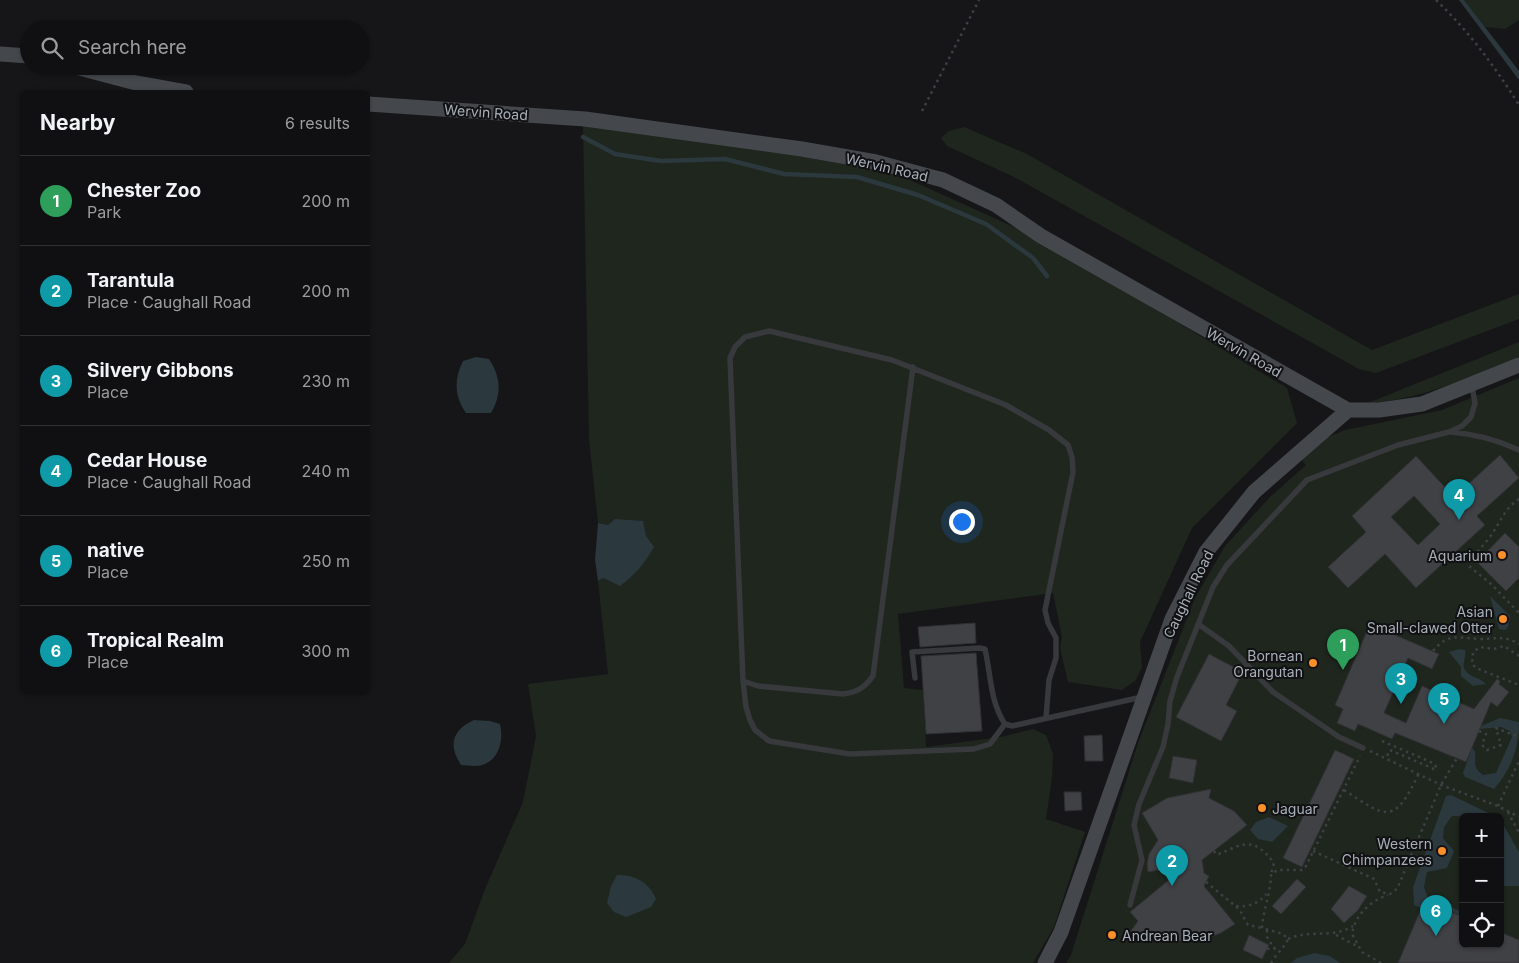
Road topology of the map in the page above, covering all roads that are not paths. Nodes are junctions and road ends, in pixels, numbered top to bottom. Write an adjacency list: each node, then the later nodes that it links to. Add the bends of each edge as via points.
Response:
1 (0, 54): 2 (street)
2 (20, 55)
3 (106, 75): 4 (street)
4 (175, 90)
5 (370, 104): 9 (street, Wervin Road, via 585,119 876,162 943,180 996,205 1041,236)
6 (1519, 365): 8 (street)
7 (913, 367): 14 (lane, via 873,676 865,687 843,694 758,686); 14 (lane, via 769,331 745,337 735,347 730,358); 16 (lane, via 1006,405 1068,445 1073,472 1045,610 1056,638)
8 (1471, 384): 9 (street, via 1422,404 1379,410); 10 (lane, via 1475,403 1471,418)
9 (1348, 410): 15 (street, Caughall Road, via 1254,492 1206,552 1172,619)
10 (1449, 432): 11 (lane, via 1472,434); 12 (lane, via 1398,445 1307,480 1227,564)
11 (1519, 450)
12 (1198, 624): 18 (lane, via 1229,646 1273,692); 19 (lane, via 1176,677 1163,747 1139,804 1134,825 1142,860)
13 (915, 678): 17 (lane, via 912,652 985,649 992,691 999,716)
14 (743, 681): 17 (lane, via 750,720 755,730 769,741 850,754 974,749 990,744)
15 (1144, 697): 16 (lane); 20 (street, Caughall Road, via 1061,932)
16 (1046, 718): 17 (lane, via 1012,726)
17 (1005, 724)
18 (1363, 748)
19 (1130, 905)
20 (1045, 963)

